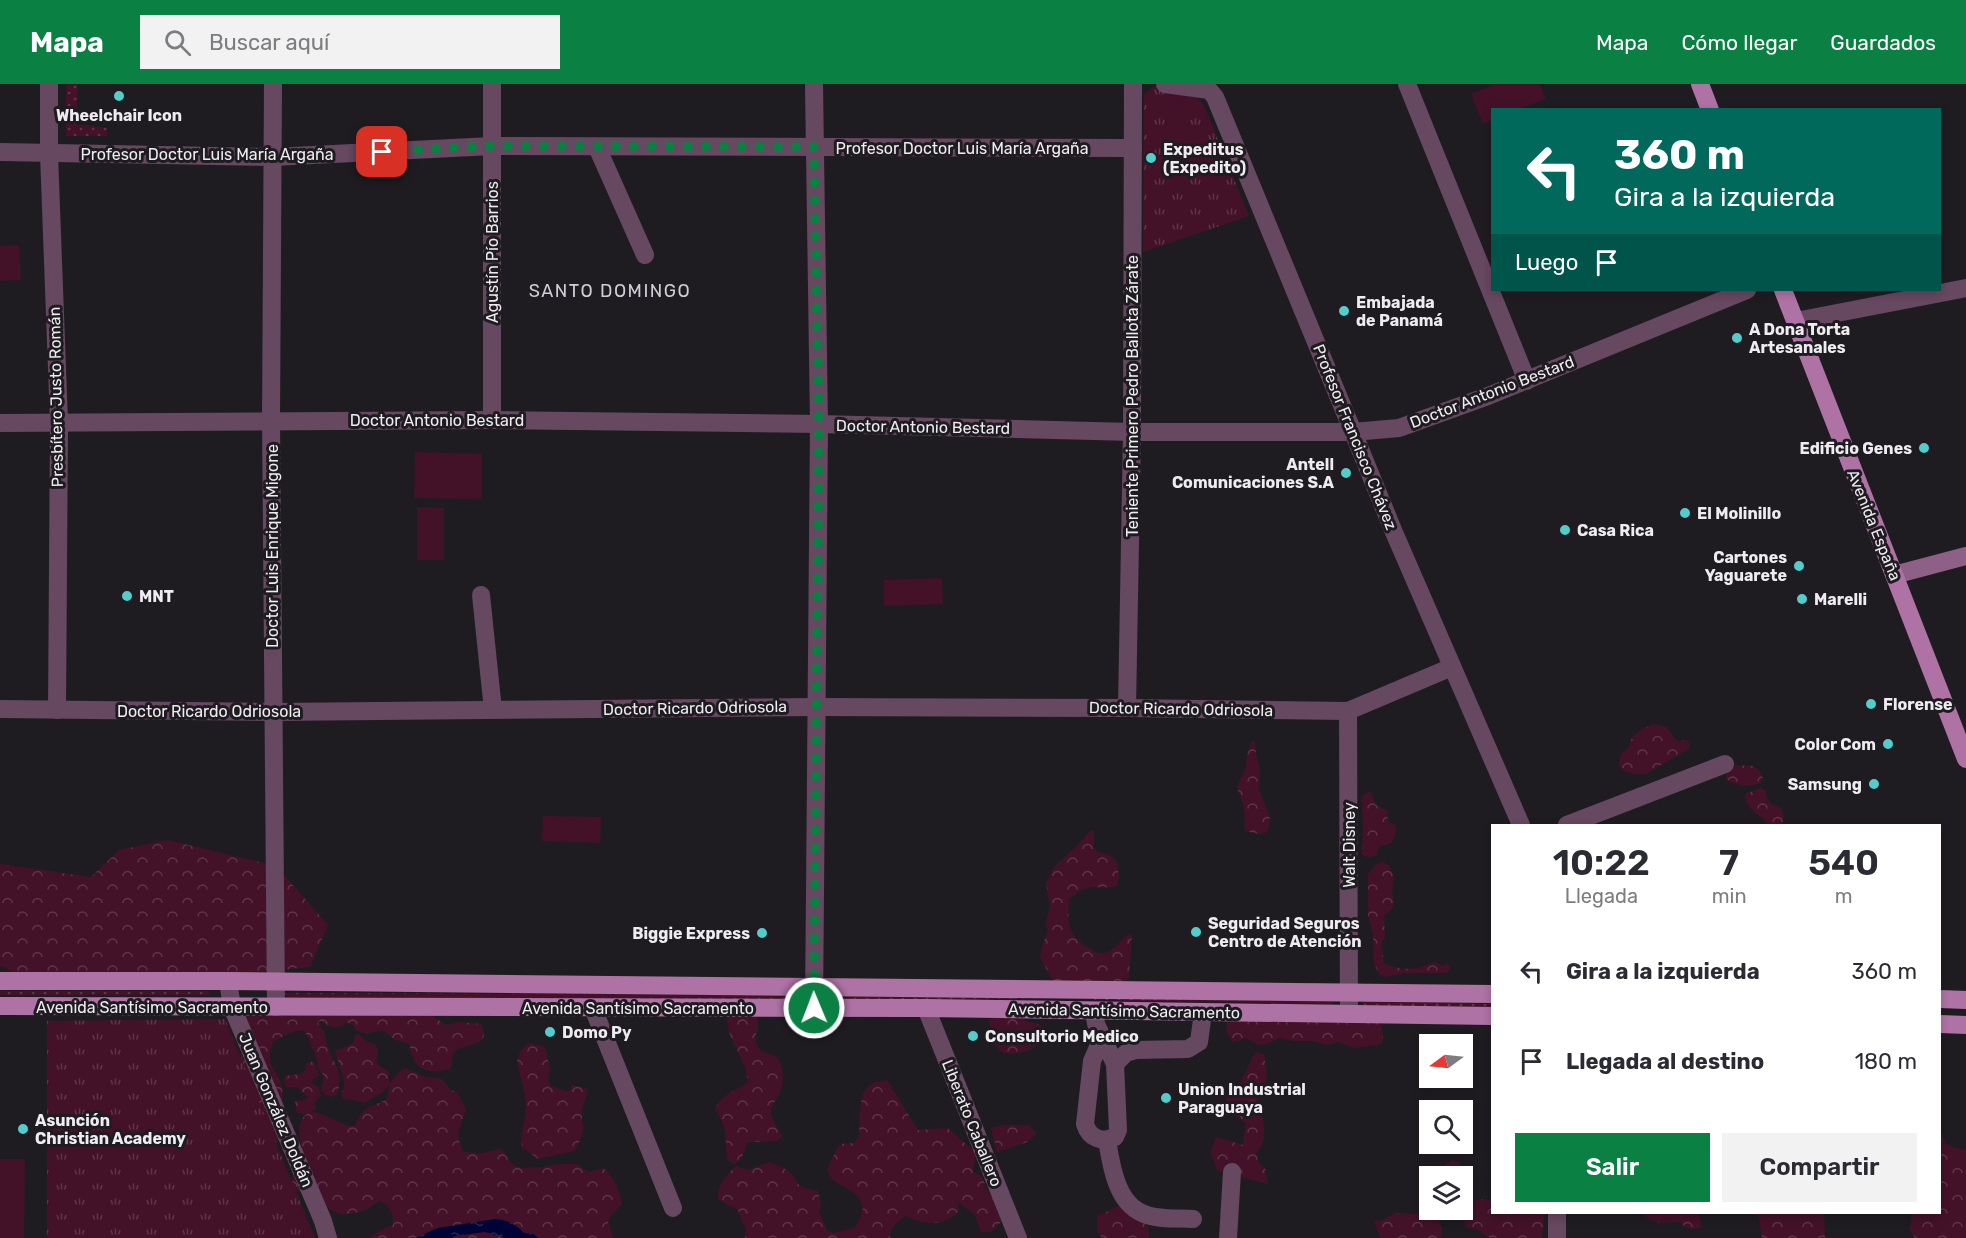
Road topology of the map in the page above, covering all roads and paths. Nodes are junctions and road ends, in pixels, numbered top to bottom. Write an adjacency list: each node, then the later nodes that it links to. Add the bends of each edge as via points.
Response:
1 (49, 84): 15 (street, Presbítero Justo Román)
2 (273, 84): 16 (street, Doctor Luis Enrique Migone)
3 (492, 84): 10 (street, Agustín Pío Barrios)
4 (814, 84): 12 (street)
5 (1133, 84): 13 (street, Teniente Primero Pedro Ballota Zárate)
6 (1165, 84): 29 (street, Profesor Francisco Chávez, via 1209,90 1215,97)
7 (1407, 84): 22 (street)
8 (1700, 84): 9 (main road)
9 (1709, 108)
10 (492, 146): 11 (street, Profesor Doctor Luis María Argaña); 16 (street, Profesor Doctor Luis María Argaña); 24 (street, Agustín Pío Barrios)
11 (597, 147): 12 (street, Profesor Doctor Luis María Argaña); 17 (street)
12 (814, 147): 13 (street, Profesor Doctor Luis María Argaña); 27 (street)
13 (1133, 148): 28 (street, Teniente Primero Pedro Ballota Zárate)
14 (0, 152): 15 (street, Profesor Doctor Luis María Argaña)
15 (49, 154): 16 (street, Profesor Doctor Luis María Argaña); 25 (street, Presbítero Justo Román)
16 (273, 157): 23 (street, Doctor Luis Enrique Migone)
17 (645, 255)
18 (1966, 288): 21 (street)
19 (1745, 291): 22 (street, Doctor Antonio Bestard)
20 (1783, 291): 21 (main road, Avenida España)
21 (1796, 321): 31 (main road, Avenida España)
22 (1527, 381): 29 (street, Doctor Antonio Bestard, via 1399,428)
23 (271, 420): 24 (street, Doctor Antonio Bestard); 25 (street, Doctor Antonio Bestard); 40 (street, Doctor Luis Enrique Migone)
24 (492, 420): 27 (street, Doctor Antonio Bestard)
25 (59, 422): 26 (street, Doctor Antonio Bestard); 37 (street, Presbítero Justo Román)
26 (0, 423)
27 (819, 424): 28 (street, Doctor Antonio Bestard); 34 (street)
28 (1132, 432): 29 (street, Doctor Antonio Bestard); 35 (street, Teniente Primero Pedro Ballota Zárate)
29 (1353, 432): 33 (street, Profesor Francisco Chávez)
30 (1966, 556): 31 (main road)
31 (1894, 575): 41 (main road, Avenida España)
32 (481, 595): 38 (street)
33 (1452, 667): 39 (street, Doctor Ricardo Odriosola); 43 (street, Profesor Francisco Chávez)
34 (816, 707): 35 (street, Doctor Ricardo Odriosola); 38 (street, Doctor Ricardo Odriosola); 48 (street)
35 (1127, 708): 39 (street, Doctor Ricardo Odriosola)
36 (0, 709): 37 (street, Doctor Ricardo Odriosola)
37 (57, 710): 40 (street, Doctor Ricardo Odriosola)
38 (492, 710): 40 (street, Doctor Ricardo Odriosola)
39 (1348, 711): 50 (street, Walt Disney)
40 (273, 712): 47 (street, Doctor Luis Enrique Migone)
41 (1966, 759)
42 (1725, 764): 44 (street)
43 (1521, 824)
44 (1570, 824)
45 (0, 981): 46 (main road, Avenida Santísimo Sacramento)
46 (228, 981): 47 (main road, Avenida Santísimo Sacramento); 55 (street, Juan González Doldán)
47 (276, 982): 48 (main road, Avenida Santísimo Sacramento); 56 (street, Doctor Luis Enrique Migone)
48 (813, 987): 49 (main road, Avenida Santísimo Sacramento); 58 (street)
49 (1091, 990): 50 (main road, Avenida Santísimo Sacramento); 60 (main road)
50 (1350, 992): 51 (main road, Avenida Santísimo Sacramento); 62 (street, Walt Disney)
51 (1491, 994)
52 (1941, 999): 53 (main road)
53 (1966, 1000)
54 (0, 1006): 55 (main road, Avenida Santísimo Sacramento)
55 (232, 1007): 56 (main road, Avenida Santísimo Sacramento); 73 (street, Juan González Doldán)
56 (276, 1007): 57 (main road, Avenida Santísimo Sacramento)
57 (593, 1008): 58 (main road, Avenida Santísimo Sacramento); 70 (street)
58 (814, 1008): 59 (main road, Avenida Santísimo Sacramento)
59 (927, 1008): 60 (main road, Avenida Santísimo Sacramento); 74 (street, Liberato Caballero)
60 (1094, 1011): 61 (main road, Avenida Santísimo Sacramento); 66 (street)
61 (1203, 1012): 62 (main road, Avenida Santísimo Sacramento); 67 (street, via 1199,1042 1188,1049 1136,1050 1126,1053)
62 (1349, 1014): 63 (main road, Avenida Santísimo Sacramento)
63 (1491, 1016)
64 (1941, 1024): 65 (main road)
65 (1966, 1025)
66 (1102, 1038): 67 (street); 68 (street, via 1092,1061 1085,1124 1092,1136)
67 (1115, 1064): 68 (street, via 1118,1130 1115,1137)
68 (1107, 1140): 72 (street, via 1114,1178 1134,1208 1150,1216)
69 (1232, 1172): 75 (street)
70 (673, 1208)
71 (1557, 1214): 76 (street)
72 (1192, 1219)
73 (328, 1238)
74 (1018, 1238)
75 (1228, 1238)
76 (1557, 1238)

